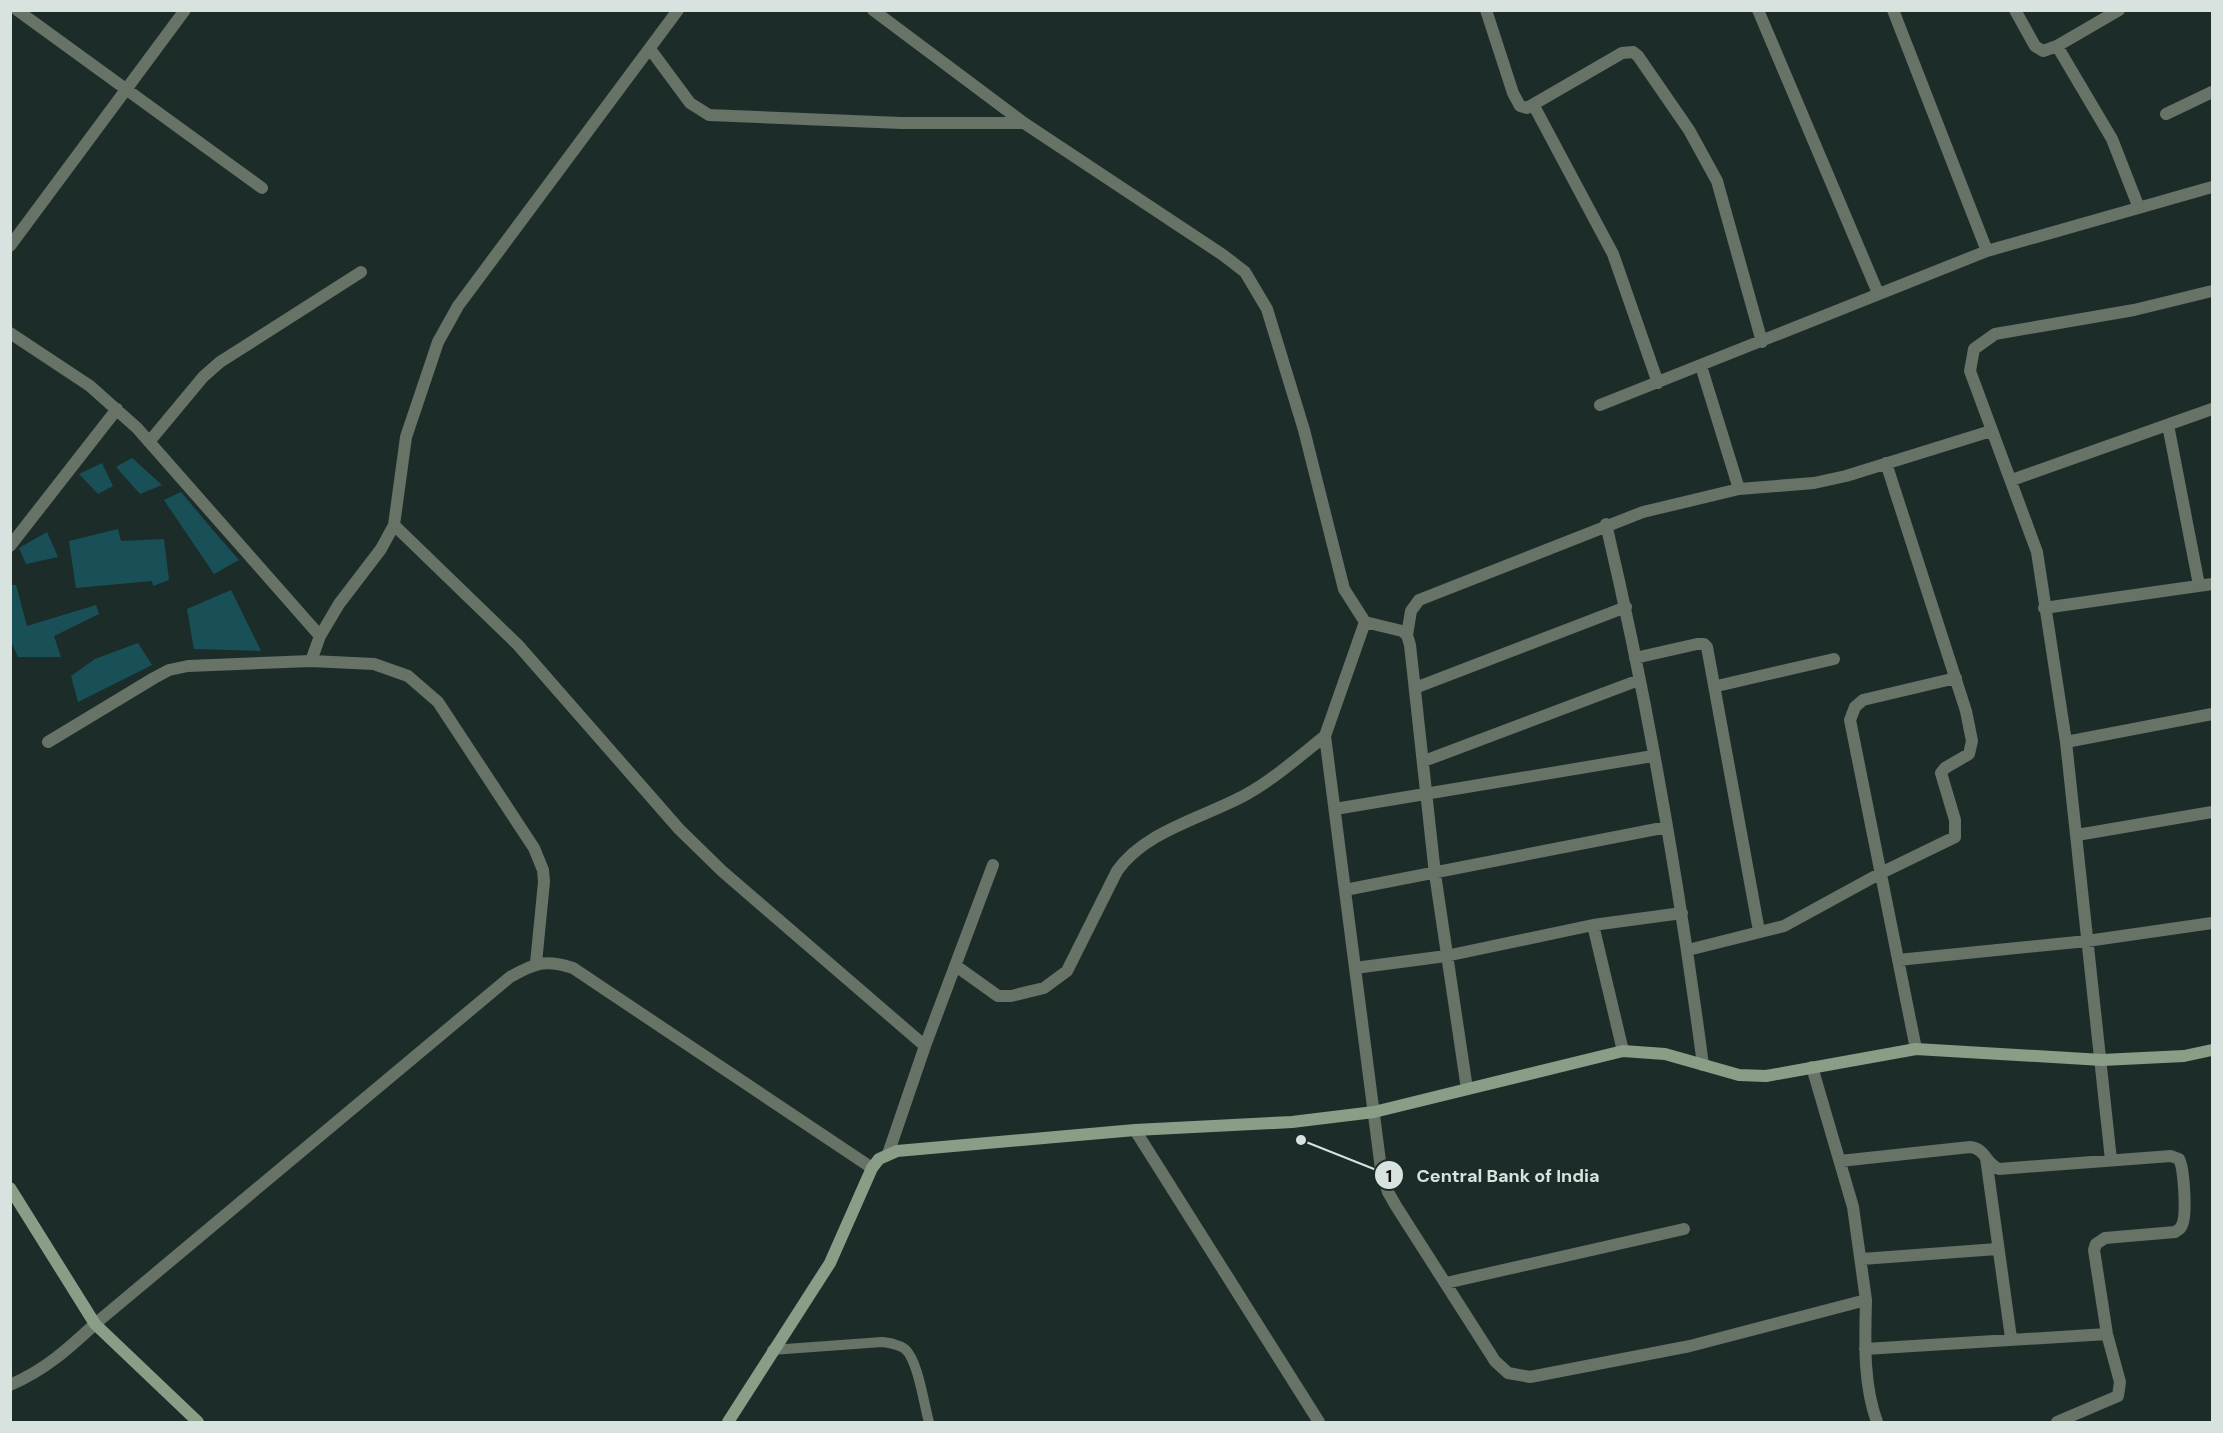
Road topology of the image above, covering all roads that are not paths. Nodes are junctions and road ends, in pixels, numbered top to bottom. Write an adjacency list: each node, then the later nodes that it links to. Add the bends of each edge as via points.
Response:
1 (17, 10): 13 (street)
2 (185, 10): 13 (street)
3 (678, 10): 12 (street)
4 (873, 10): 17 (street)
5 (1486, 10): 15 (street, via 1516,100 1520,106)
6 (1758, 10): 25 (street)
7 (1893, 10): 22 (street)
8 (2015, 10): 11 (street, via 2040,50)
9 (2119, 10): 10 (street)
10 (2099, 15): 11 (street)
11 (2057, 46): 20 (street, via 2112,139)
12 (650, 49): 17 (street, via 690,103 709,115 901,123); 40 (street, via 458,306 438,342 406,437)
13 (126, 89): 19 (street); 21 (street)
14 (2212, 93): 16 (street)
15 (1534, 106): 27 (street, via 1622,53 1633,52 1638,56 1689,130 1717,181); 29 (street, via 1613,254)
16 (2166, 114)
17 (1024, 123): 46 (street, via 1223,255 1245,272 1256,288 1267,309 1304,430 1344,589)
18 (2212, 187): 20 (street)
19 (262, 188)
20 (2139, 208): 22 (street)
21 (10, 246)
22 (1986, 251): 25 (street)
23 (362, 272): 35 (street, via 220,362)
24 (2212, 291): 34 (street, via 2134,310 1995,334 1982,341 1974,349 1970,371)
25 (1878, 293): 27 (street)
26 (10, 333): 31 (street, via 90,386)
27 (1762, 342): 28 (street)
28 (1701, 366): 29 (street); 38 (street)
29 (1658, 383): 30 (street)
30 (1600, 405)
31 (117, 409): 35 (street); 41 (street)
32 (2212, 409): 33 (street)
33 (2168, 424): 37 (street); 43 (street)
34 (1991, 431): 36 (street); 37 (street)
35 (149, 442): 48 (street)
36 (1886, 463): 38 (street, via 1814,483); 52 (street)
37 (2012, 480): 45 (street, via 2037,552)
38 (1739, 489): 39 (street)
39 (1606, 524): 44 (street); 47 (street, via 1419,600 1411,611)
40 (394, 525): 48 (street); 82 (street, via 518,645 679,829)
41 (10, 546)
42 (2212, 584): 43 (street)
43 (2199, 585): 45 (street)
44 (1626, 607): 49 (street); 55 (street)
45 (2044, 608): 59 (street)
46 (1365, 622): 47 (street); 57 (street)
47 (1407, 635): 55 (street)
48 (320, 636): 51 (street)
49 (1635, 658): 53 (street); 54 (street, via 1704,644 1710,653)
50 (1834, 659): 54 (street)
51 (311, 661): 58 (street, via 200,665 169,670); 79 (street, via 374,664 390,669 408,676 438,702 534,848 543,870)
52 (1956, 678): 68 (street, via 1972,741 1969,754 1941,774 1955,820 1955,837); 68 (street, via 1869,698 1851,714)
53 (1639, 680): 60 (street); 61 (street)
54 (1717, 686): 74 (street)
55 (1415, 688): 61 (street)
56 (2212, 714): 59 (street)
57 (1325, 736): 63 (street); 80 (street, via 1248,794 1154,838 1126,858 1066,971 1044,988 999,996)
58 (48, 742)
59 (2066, 742): 66 (street)
60 (1653, 756): 62 (street); 65 (street)
61 (1424, 761): 62 (street)
62 (1427, 795): 63 (street); 69 (street)
63 (1335, 809): 70 (street)
64 (2212, 812): 66 (street)
65 (1667, 827): 69 (street); 71 (street)
66 (2077, 835): 75 (street)
67 (993, 864): 80 (street)
68 (1881, 873): 74 (street, via 1798,920); 78 (street)
69 (1435, 874): 70 (street); 77 (street)
70 (1345, 890): 81 (street)
71 (1682, 913): 73 (street); 76 (street)
72 (2212, 924): 75 (street)
73 (1593, 925): 77 (street); 85 (street)
74 (1759, 930): 76 (street)
75 (2087, 941): 78 (street); 86 (street)
76 (1688, 950): 87 (street)
77 (1446, 956): 81 (street); 89 (street)
78 (1898, 960): 83 (street)
79 (536, 963): 96 (street, via 573,968); 103 (street, via 510,977)
80 (956, 966): 82 (street)
81 (1355, 968): 90 (street)
82 (925, 1046): 92 (street)
83 (1916, 1049): 86 (street); 88 (street)
84 (2212, 1050): 86 (street, via 2184,1056)
85 (1623, 1051): 87 (street, via 1665,1054); 89 (street)
86 (2102, 1060): 94 (street)
87 (1703, 1065): 88 (street, via 1749,1077)
88 (1812, 1067): 95 (street)
89 (1467, 1089): 90 (street)
90 (1374, 1112): 91 (street, via 1292,1122); 101 (street, via 1388,1192)
91 (1135, 1130): 92 (street, via 911,1148); 112 (street)
92 (888, 1154): 96 (street)
93 (1986, 1158): 94 (street, via 1995,1167 2010,1169); 95 (street, via 1970,1147); 99 (street)
94 (2111, 1160): 104 (street, via 2176,1156 2183,1168 2183,1225 2175,1232 2105,1238 2096,1244)
95 (1840, 1161): 100 (street)
96 (872, 1168): 107 (street, via 830,1263)
97 (12, 1192): 103 (street)
98 (1684, 1229): 101 (street)
99 (1997, 1249): 100 (street); 105 (street)
100 (1862, 1259): 102 (street)
101 (1446, 1283): 102 (street, via 1495,1361 1508,1373 1520,1377 1690,1346)
102 (1866, 1300): 106 (street)
103 (95, 1324): 108 (street, via 56,1360); 109 (street)
104 (2107, 1334): 105 (street); 114 (street, via 2120,1382 2118,1396)
105 (2011, 1338): 106 (street)
106 (1864, 1349): 113 (street)
107 (772, 1350): 110 (street); 111 (lane, via 896,1344 913,1359)
108 (10, 1384)
109 (198, 1422)
110 (728, 1422)
111 (929, 1422)
112 (1319, 1422)
113 (1877, 1422)
114 (2057, 1422)

